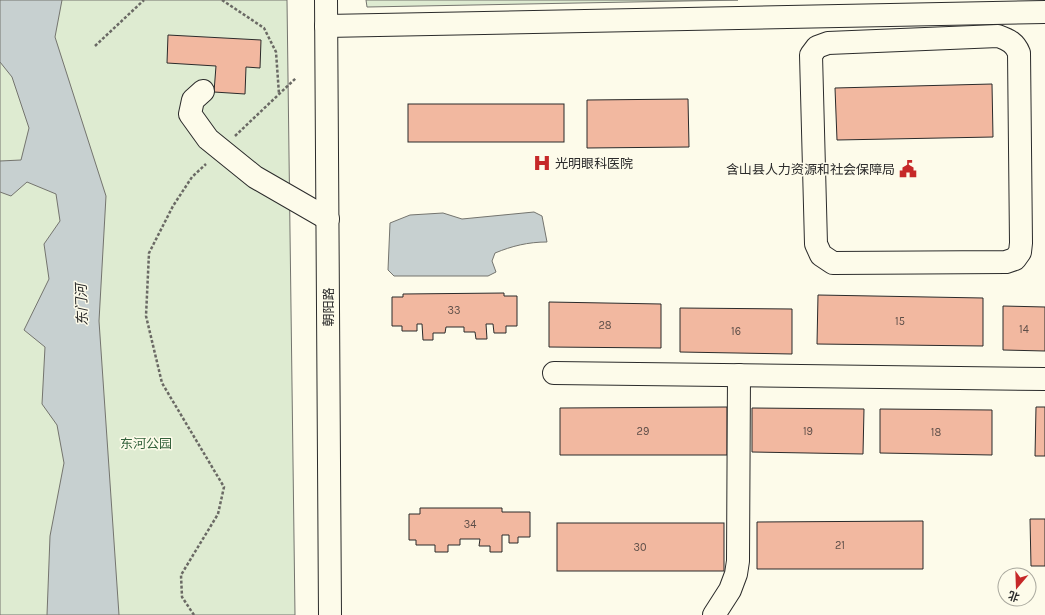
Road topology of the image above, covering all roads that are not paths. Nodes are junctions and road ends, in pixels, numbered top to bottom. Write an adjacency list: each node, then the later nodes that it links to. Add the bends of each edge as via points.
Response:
1 (326, 0): 4 (street, 朝阳路)
2 (1045, 12): 3 (street)
3 (922, 14): 4 (street); 5 (street)
4 (326, 26): 7 (street, 朝阳路)
5 (923, 39): 5 (street, via 828,43 817,47 811,55 816,244 821,255 834,263 1006,262 1015,260 1020,252 1020,53 1015,45 998,36)
6 (203, 90): 7 (street, via 193,100 190,114 208,139 255,177)
7 (328, 219): 11 (street, 朝阳路)
8 (554, 373): 9 (street)
9 (739, 375): 10 (street); 12 (street, via 738,561 730,590)
10 (1045, 378)
11 (330, 615)
12 (714, 615)

